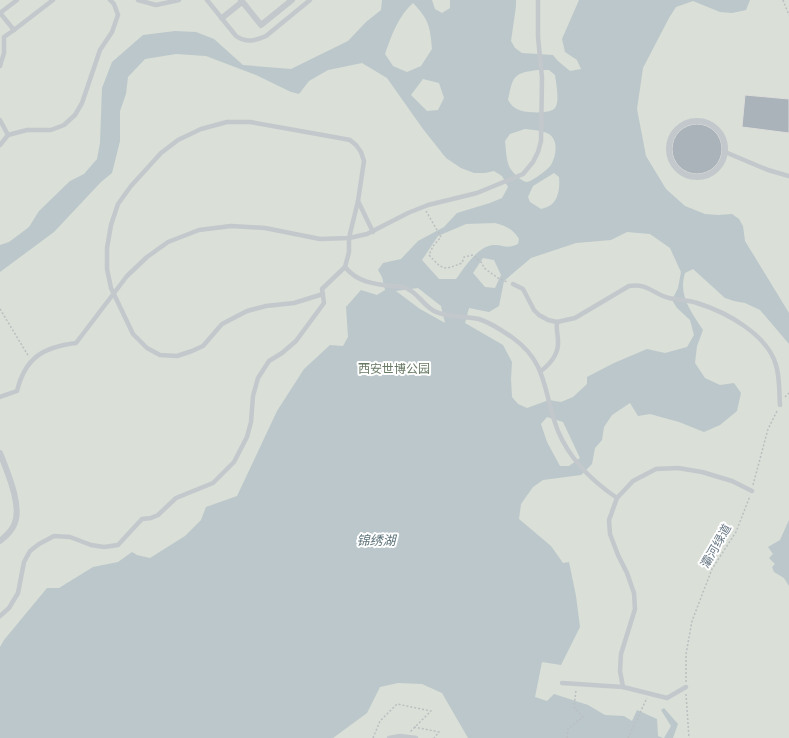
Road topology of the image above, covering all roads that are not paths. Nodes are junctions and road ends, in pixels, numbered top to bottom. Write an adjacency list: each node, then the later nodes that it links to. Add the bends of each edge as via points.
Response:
1 (17, 0): 11 (lane)
2 (53, 0): 13 (lane)
3 (110, 0): 17 (lane, via 118,15 112,32 100,50 82,103 75,115 64,125 51,130 27,130)
4 (138, 0): 5 (lane, via 156,5)
5 (179, 0)
6 (207, 0): 12 (lane)
7 (292, 0): 10 (street, via 261,25)
8 (310, 0): 12 (lane, via 258,40 241,40)
9 (538, 0): 22 (lane, via 538,46 542,78 541,141 533,162 523,174 477,193 425,206)
10 (241, 1): 12 (street)
11 (0, 13): 13 (lane)
12 (222, 18)
13 (14, 30): 14 (lane)
14 (2, 37): 15 (lane, via 4,53)
15 (0, 66)
16 (0, 120): 17 (lane)
17 (8, 135): 18 (lane)
18 (0, 144)
19 (725, 152): 19 (street, via 721,133 705,122 686,123 672,135 669,144 672,162 685,174 694,177 707,175 718,168); 20 (lane)
20 (789, 176)
21 (358, 201): 22 (lane); 23 (lane); 26 (lane, via 364,161 362,152 350,140 250,122 227,122 201,129 178,140 161,153 118,204 107,248 107,269)
22 (373, 232): 23 (lane)
23 (348, 238): 24 (lane, via 349,252); 26 (lane, via 320,240 265,228 230,226 199,230 168,242 147,257 127,276)
24 (345, 267): 27 (lane, via 322,289); 29 (lane, via 355,277 365,281 406,288 435,312 480,320 496,327 524,347 534,357)
25 (512, 284): 28 (lane, via 523,289 539,316)
26 (114, 294): 27 (lane, via 133,334 147,348 160,355 177,356 203,346 222,324 247,311 294,303); 30 (lane, via 76,342 52,347 41,353 23,372 17,391)
27 (323, 294): 36 (lane, via 324,303 308,326 296,341 269,361 258,378 246,437 234,462 221,476 213,483 176,498 158,515 142,519 118,545 104,547 70,537 54,536 39,544 30,551 24,562 18,594)
28 (557, 322): 29 (lane, via 557,351 549,365); 31 (lane, via 575,318 629,286 636,285 643,285 668,298 696,303 748,328 770,350 779,379)
29 (541, 371): 34 (lane, via 550,410 568,451 589,477)
30 (0, 397)
31 (780, 405)
32 (0, 453): 35 (street, via 9,474 17,516 9,534)
33 (752, 491): 34 (lane, via 732,481 678,468 656,470 633,482)
34 (617, 498): 38 (lane, via 610,520 610,534 634,593 635,609 621,654)
35 (0, 541)
36 (0, 616)
37 (562, 683): 38 (lane)
38 (623, 687): 39 (lane, via 667,698)
39 (686, 687)
40 (389, 738): 41 (lane)
41 (416, 738)

